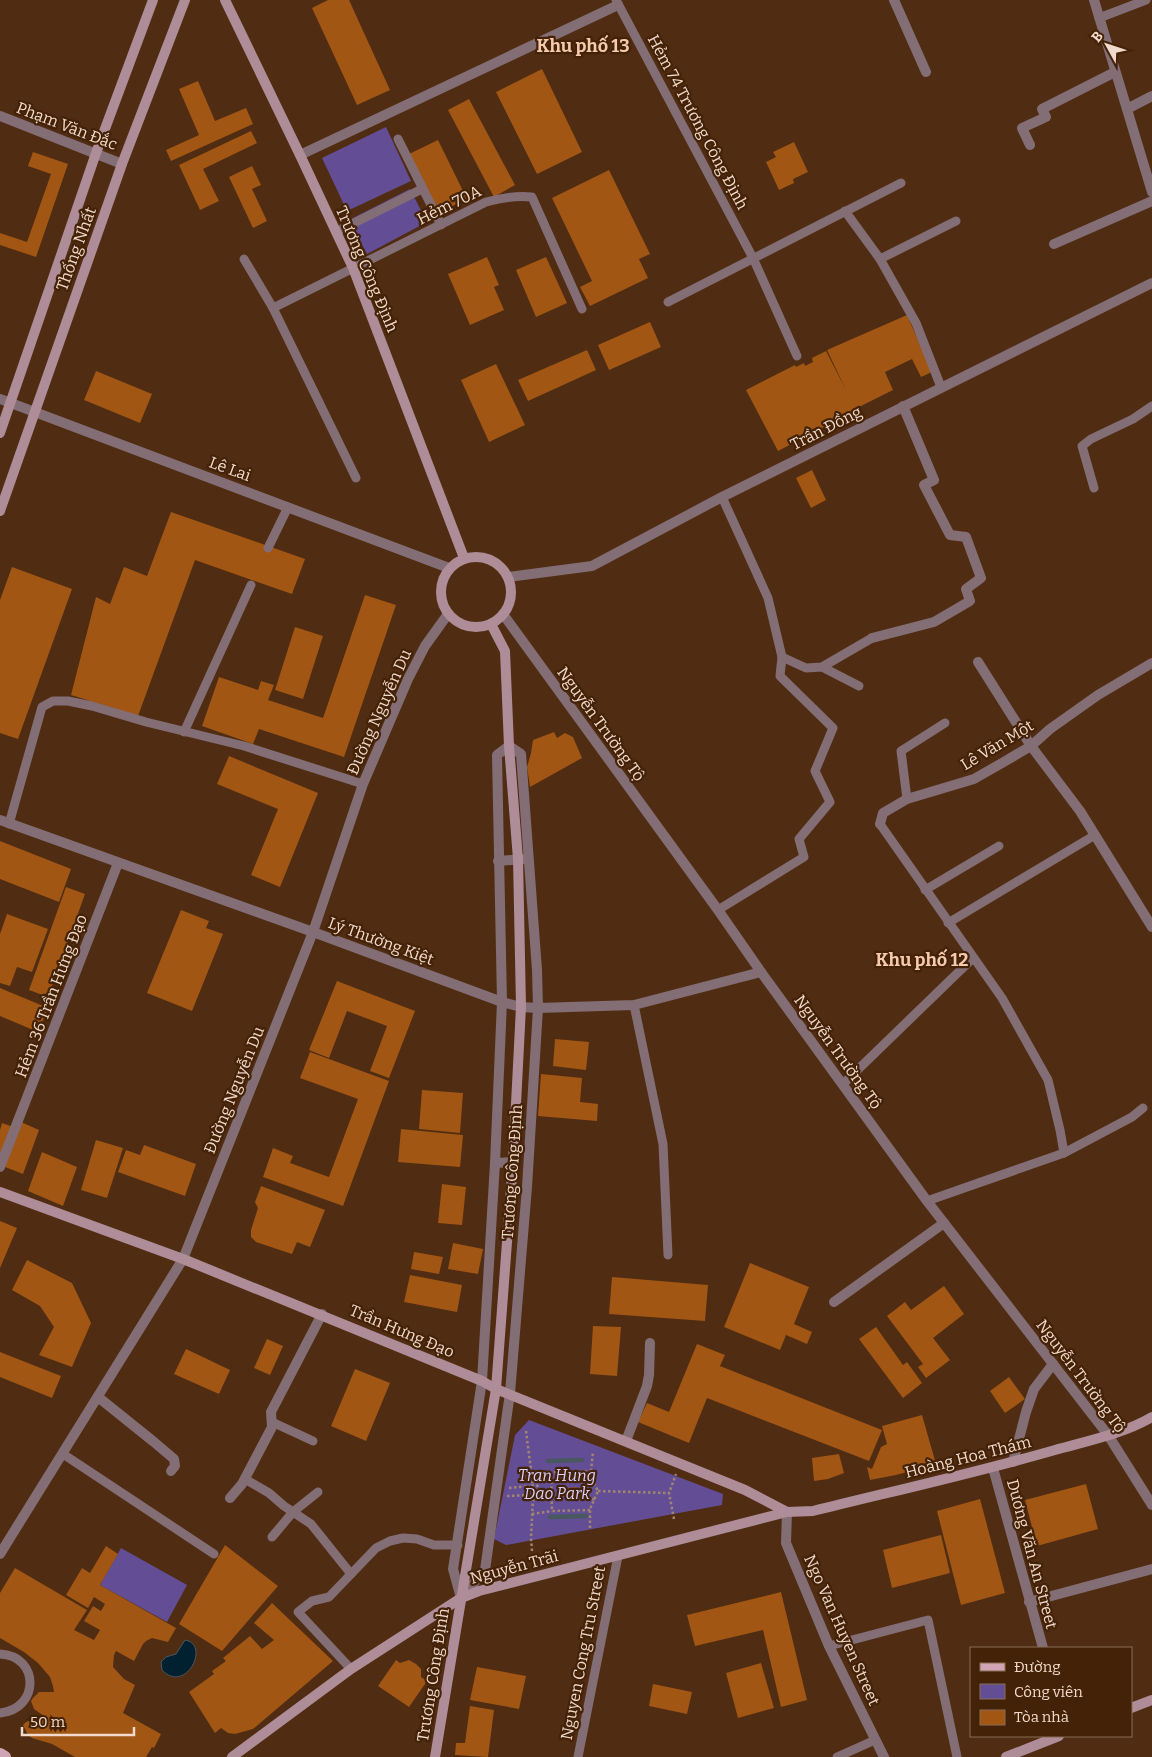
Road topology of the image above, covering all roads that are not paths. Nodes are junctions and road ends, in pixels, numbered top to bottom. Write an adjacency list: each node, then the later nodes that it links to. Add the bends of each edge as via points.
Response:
1 (152, 0): 16 (main road, Thống Nhất)
2 (185, 0): 18 (main road, Thống Nhất)
3 (225, 0): 17 (main road, Trương Công Định)
4 (894, 0): 9 (street)
5 (1094, 0): 8 (street)
6 (1146, 0): 8 (lane)
7 (617, 3): 17 (street); 28 (lane, Hẻm 74 Trương Công Định)
8 (1099, 18): 10 (street)
9 (926, 72)
10 (1115, 72): 12 (street); 15 (street, via 1042,109 1046,117 1022,128)
11 (1152, 96): 12 (street)
12 (1127, 109): 21 (street)
13 (0, 116): 16 (street, Phạm Văn Đắc)
14 (398, 139): 20 (lane)
15 (1030, 145)
16 (96, 153): 18 (street, Phạm Văn Đắc); 39 (main road, Thống Nhất)
17 (300, 155): 26 (main road, Trương Công Định)
18 (122, 164): 42 (main road, Thống Nhất)
19 (901, 183): 23 (lane)
20 (422, 189): 25 (lane); 26 (lane)
21 (1152, 192)
22 (1152, 201): 27 (street)
23 (845, 210): 28 (lane); 30 (lane)
24 (956, 221): 30 (lane)
25 (441, 225): 31 (lane, Hẻm 70A); 35 (lane, Hẻm 70A, via 486,202 532,197)
26 (336, 232): 31 (main road, Trương Công Định)
27 (1054, 244)
28 (753, 258): 33 (lane); 36 (lane, Hẻm 74 Trương Công Định)
29 (244, 259): 34 (lane)
30 (880, 259): 37 (lane, via 916,323)
31 (353, 268): 34 (lane, Hẻm 70A); 50 (main road, Trương Công Định)
32 (1152, 283): 37 (street, Trần Đồng)
33 (668, 302)
34 (273, 308): 44 (lane)
35 (582, 310)
36 (797, 356)
37 (941, 387): 40 (street, Trần Đồng)
38 (0, 399): 39 (street, Lê Lai)
39 (11, 403): 42 (street, Lê Lai); 43 (main road, Thống Nhất)
40 (903, 406): 46 (street, Trần Đồng); 57 (street, via 934,480 924,485 950,536 966,537 981,578 966,590 970,601 934,622)
41 (1152, 406): 45 (lane, via 1082,446)
42 (34, 412): 47 (street, Lê Lai); 48 (main road, Thống Nhất)
43 (0, 434)
44 (356, 478)
45 (1094, 488)
46 (722, 497): 52 (street, Trần Đồng, via 592,566); 58 (lane, via 768,598)
47 (288, 507): 49 (lane); 51 (street, Lê Lai)
48 (0, 511)
49 (268, 548)
50 (464, 558): 51 (main road); 52 (main road, via 490,559 504,569)
51 (449, 568): 54 (main road, via 442,581 440,596)
52 (508, 577): 55 (main road, via 510,600)
53 (251, 585): 64 (lane)
54 (448, 614): 56 (main road, via 463,625); 67 (street, Đường Nguyễn Du, via 408,679)
55 (503, 614): 56 (main road); 78 (street, Nguyễn Trường Tộ)
56 (491, 624): 65 (main road, Trương Công Định, via 504,651)
57 (872, 638): 61 (lane)
58 (782, 657): 61 (lane, via 806,668); 78 (lane, via 780,676 833,728 815,772 830,802 799,839 804,857)
59 (978, 662): 66 (street)
60 (1152, 663): 66 (street, Lê Văn Một, via 1098,695)
61 (822, 667): 62 (lane)
62 (859, 686)
63 (945, 722): 68 (lane, via 901,751)
64 (184, 732): 67 (lane, via 244,746); 69 (lane, via 68,701 54,701 42,707)
65 (509, 746): 73 (street, Trương Công Định, via 521,754); 74 (main road, Trương Công Định); 75 (street, Trương Công Định, via 497,755)
66 (1031, 746): 68 (street, Lê Văn Một, via 974,779); 71 (street)
67 (364, 784): 81 (street, Đường Nguyễn Du)
68 (907, 798): 70 (street, Lê Văn Một, via 883,814)
69 (4, 822): 76 (street, Lý Thường Kiệt)
70 (880, 824): 77 (lane)
71 (1094, 834): 79 (lane); 80 (street)
72 (999, 846): 77 (lane)
73 (530, 858): 74 (street); 87 (street, Trương Công Định)
74 (518, 859): 75 (street); 86 (main road, Trương Công Định)
75 (498, 861): 84 (street, Trương Công Định)
76 (118, 863): 81 (street, Lý Thường Kiệt); 94 (street, Hẻm 36 Trần Hưng Đạo)
77 (925, 890): 79 (lane)
78 (718, 910): 83 (street, Nguyễn Trường Tộ)
79 (948, 923): 82 (lane)
80 (1152, 927)
81 (313, 932): 84 (street, Lý Thường Kiệt); 99 (street, Đường Nguyễn Du)
82 (973, 958): 88 (lane); 91 (lane, via 1002,998 1048,1080)
83 (761, 972): 85 (street, Lý Thường Kiệt); 88 (street, Nguyễn Trường Tộ)
84 (502, 1002): 86 (street, Lý Thường Kiệt); 93 (street, Trương Công Định)
85 (634, 1005): 87 (street, Lý Thường Kiệt); 98 (lane, via 664,1144)
86 (521, 1007): 87 (street, Lý Thường Kiệt); 92 (main road, Trương Công Định)
87 (538, 1008): 90 (street, Trương Công Định)
88 (843, 1084): 96 (street, Nguyễn Trường Tộ)
89 (1143, 1108): 91 (lane)
90 (530, 1151): 92 (street); 106 (street, Trương Công Định)
91 (1064, 1153): 96 (lane)
92 (513, 1157): 93 (street); 105 (main road, Trương Công Định)
93 (494, 1163): 104 (street, Trương Công Định)
94 (0, 1167)
95 (0, 1192): 99 (main road, Trần Hưng Đạo)
96 (927, 1201): 97 (street, Nguyễn Trường Tộ)
97 (944, 1223): 100 (street); 103 (street, Nguyễn Trường Tộ)
98 (668, 1255)
99 (183, 1259): 101 (main road, Trần Hưng Đạo); 107 (street, Đường Nguyễn Du)
100 (834, 1302)
101 (322, 1314): 104 (main road, Trần Hưng Đạo); 109 (street, via 270,1412)
102 (650, 1343): 112 (street, via 650,1375)
103 (1053, 1364): 110 (street, Nguyễn Trường Tộ); 114 (street, via 1034,1389)
104 (482, 1381): 105 (main road, Trần Hưng Đạo); 124 (street, Trương Công Định)
105 (496, 1388): 106 (main road, Trần Hưng Đạo); 130 (main road, Trương Công Định)
106 (510, 1393): 112 (main road, Trần Hưng Đạo); 130 (street, Trương Công Định, via 485,1570)
107 (98, 1397): 113 (street, Đường Nguyễn Du); 116 (street, via 174,1459)
108 (1152, 1417): 110 (main road, Hoàng Hoa Thám)
109 (272, 1422): 111 (lane); 117 (street)
110 (1108, 1435): 114 (main road, Hoàng Hoa Thám); 120 (street, Nguyễn Trường Tộ)
111 (313, 1441)
112 (626, 1441): 122 (main road, Trần Hưng Đạo, via 746,1490)
113 (63, 1454): 125 (street, Đường Nguyễn Du); 126 (lane)
114 (1013, 1462): 115 (main road, Hoàng Hoa Thám)
115 (994, 1468): 122 (main road, Hoàng Hoa Thám, via 813,1511); 131 (street, Dương Văn An Street)
116 (172, 1471)
117 (245, 1479): 119 (street); 121 (lane)
118 (318, 1492): 121 (lane)
119 (230, 1498)
120 (1152, 1505)
121 (293, 1512): 123 (lane); 129 (lane, via 311,1524)
122 (787, 1512): 127 (main road, Nguyễn Trãi); 132 (street, Ngo Van Huyen Street, via 786,1542)
123 (272, 1537)
124 (458, 1545): 129 (lane, via 434,1545 402,1538 390,1541 376,1548); 130 (street, Trương Công Định, via 454,1570)
125 (0, 1554)
126 (214, 1554)
127 (618, 1556): 130 (main road, Nguyễn Trãi); 145 (lane, Nguyen Cong Tru Street)
128 (1152, 1568): 131 (street)
129 (352, 1574): 135 (lane, via 329,1597 312,1601 298,1612)
130 (461, 1598): 135 (main road, Nguyễn Trãi); 144 (main road, Trương Công Định)
131 (1029, 1602): 133 (street, Dương Văn An Street)
132 (829, 1646): 140 (street, Ngo Van Huyen Street); 148 (lane, via 928,1620)
133 (1043, 1647)
134 (0, 1654): 138 (lane, via 20,1661 30,1680 30,1690 20,1706)
135 (351, 1669): 143 (main road, Nguyễn Trãi)
136 (1152, 1700): 137 (main road)
137 (1132, 1708)
138 (0, 1713)
139 (1056, 1737): 149 (main road)
140 (875, 1740): 146 (lane); 147 (street, Ngo Van Huyen Street)
141 (0, 1754): 142 (main road)
142 (5, 1757)
143 (232, 1757)
144 (435, 1757)
145 (578, 1757)
146 (837, 1757)
147 (884, 1757)
148 (957, 1757)
149 (1006, 1757)

